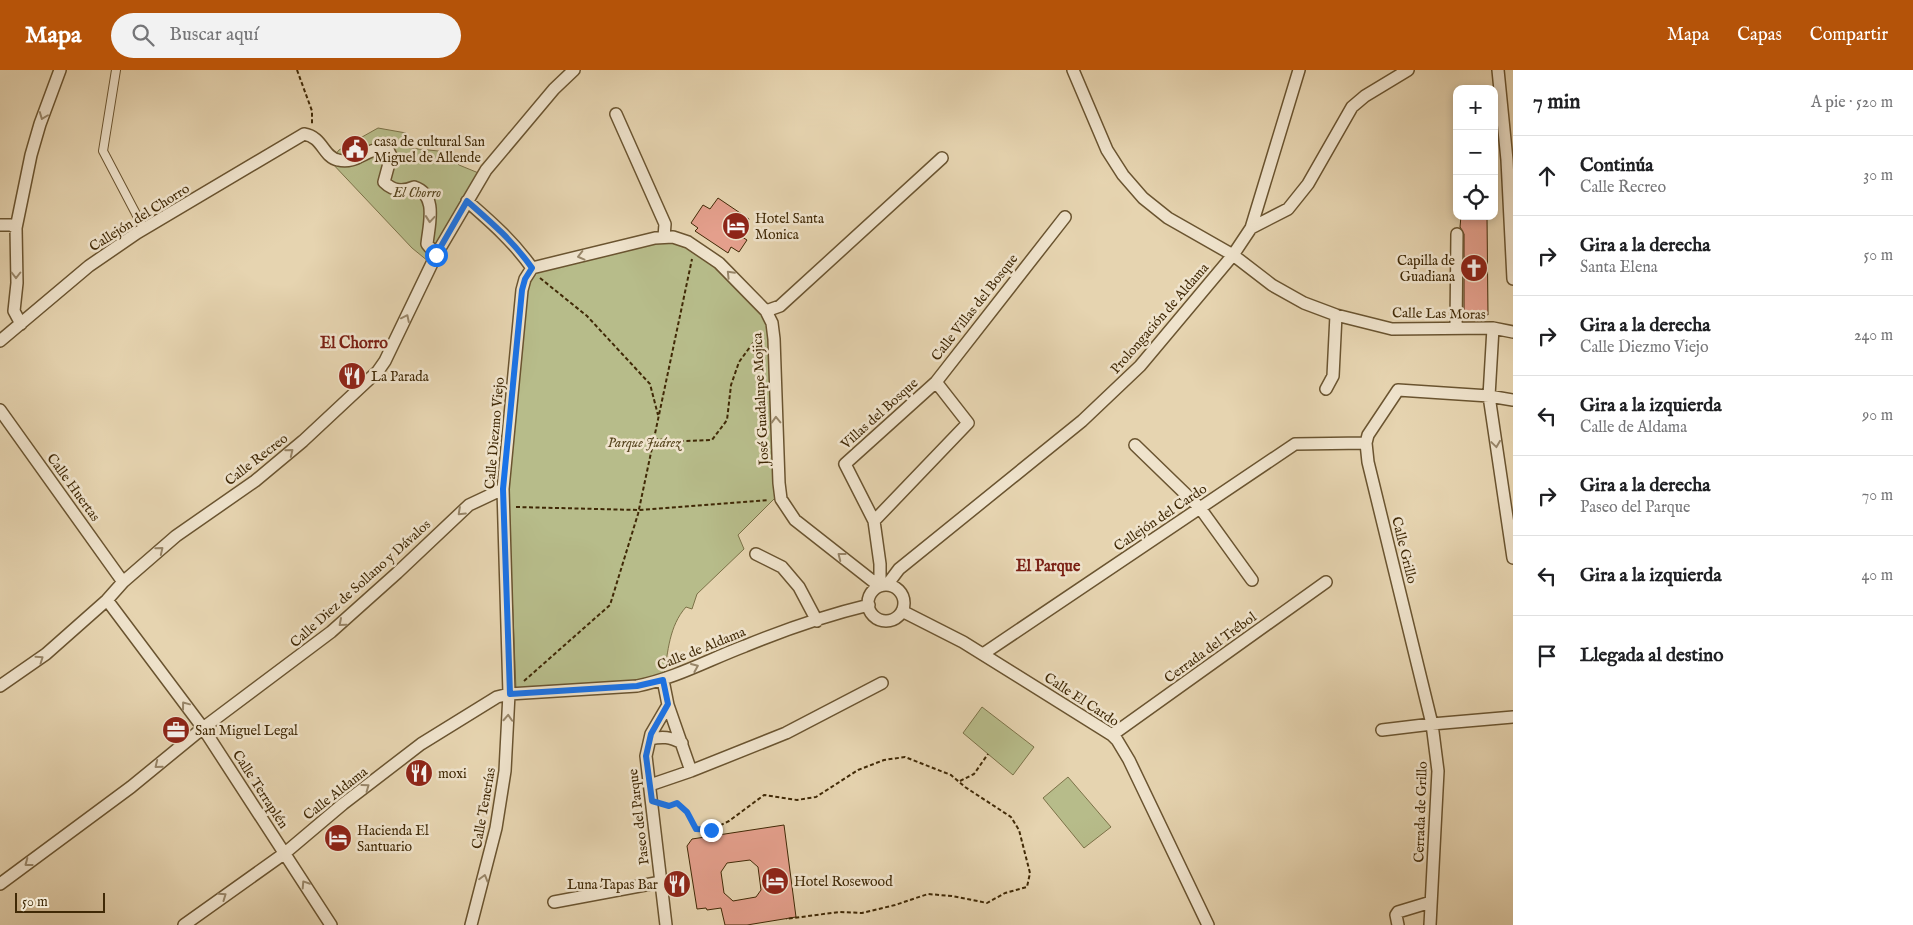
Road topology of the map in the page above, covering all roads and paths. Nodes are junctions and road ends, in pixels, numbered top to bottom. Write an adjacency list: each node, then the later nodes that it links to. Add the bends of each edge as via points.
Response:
1 (60, 70): 16 (street, one-way to 16, via 30,155)
2 (116, 70): 18 (street, via 103,152)
3 (297, 70): 10 (path, via 314,123)
4 (574, 70): 12 (street, Calle Recreo, via 486,170)
5 (1073, 70): 23 (street, Calle Las Moras, via 1108,150 1123,175 1143,198 1168,218)
6 (1299, 70): 17 (street, Prolongación de Aldama)
7 (1408, 70): 17 (street, via 1352,107 1298,197 1283,212)
8 (1498, 70): 14 (street)
9 (616, 114): 20 (street, via 665,224)
10 (304, 134): 18 (street, Callejón del Chorro); 22 (street, one-way to 22, via 319,141 329,155 341,161 354,161 380,148 388,150 391,156 384,182 395,190 414,187 423,190 428,197 431,212 427,244)
11 (942, 158): 26 (street, via 780,306)
12 (467, 201): 22 (street, Calle Recreo); 24 (street, via 502,231)
13 (1065, 217): 34 (street, Calle Villas del Bosque)
14 (1512, 220): 25 (street)
15 (0, 225): 16 (street)
16 (16, 228): 28 (street, one-way to 28, via 14,311)
17 (1251, 228): 23 (street, Prolongación de Aldama)
18 (144, 229): 28 (street, Callejón del Chorro, via 89,266)
19 (1457, 234): 29 (street)
20 (664, 237): 21 (street, José Guadalupe Mojica, via 673,236); 24 (street, José Guadalupe Mojica, one-way to 24)
21 (694, 247): 26 (street, José Guadalupe Mojica, one-way to 21, via 719,263); 39 (path)
22 (436, 255): 52 (street, Calle Recreo, one-way to 22, via 176,536 255,481 378,371)
23 (1233, 255): 27 (street, Calle Las Moras, via 1304,303); 54 (street, Prolongación de Aldama, via 1140,366 1108,398)
24 (532, 268): 39 (path, via 544,282 587,316 650,384); 43 (street, Calle Diezmo Viejo, via 522,290)
25 (1513, 279)
26 (766, 311): 44 (street, José Guadalupe Mojica, one-way to 26, via 774,339)
27 (1336, 315): 29 (street, Calle Las Moras, via 1392,329); 35 (street, via 1332,376)
28 (21, 324): 33 (street, Callejón del Chorro)
29 (1456, 328): 30 (street, Calle Las Moras)
30 (1493, 328): 32 (street, Calle Las Moras); 36 (street)
31 (763, 330): 40 (path, via 739,362 730,385 727,420 712,440)
32 (1513, 332)
33 (0, 341)
34 (936, 382): 48 (street, Villas del Bosque, via 845,464); 48 (street, Calle Villas del Bosque, via 968,423)
35 (1326, 389)
36 (1489, 396): 37 (street); 41 (street, via 1398,390); 50 (street, one-way to 50)
37 (1513, 400)
38 (0, 410): 52 (street, Calle Huertas)
39 (658, 417): 40 (path)
40 (654, 439): 47 (path)
41 (1366, 442): 46 (street, Callejón del Cardo, via 1295,444); 67 (street, Calle Grillo, via 1368,462)
42 (1135, 445): 46 (street)
43 (503, 489): 45 (street, Calle Diezmo Viejo); 68 (street, Calle Diez de Sollano y Dávalos, one-way to 68, via 469,505 331,632)
44 (781, 499): 47 (path); 54 (street, one-way to 44, via 796,520)
45 (504, 507): 47 (path); 64 (street, Calle Diezmo Viejo)
46 (1200, 508): 51 (street); 59 (street, Callejón del Cardo)
47 (639, 510): 61 (path, via 610,605)
48 (874, 521): 54 (street)
49 (756, 554): 58 (street, via 782,567 799,588)
50 (1513, 558)
51 (1252, 580)
52 (123, 582): 55 (street, Calle Recreo)
53 (1326, 582): 70 (street, Cerrada del Trébol)
54 (882, 586): 56 (street, via 872,592); 57 (street, via 894,587 901,592 904,601)
55 (107, 600): 63 (street, Calle Recreo, one-way to 55, via 46,654); 68 (street, Calle Terraplén, one-way to 55)
56 (868, 605): 57 (street, via 873,615 881,620 892,620); 58 (street, Calle de Aldama)
57 (902, 611): 59 (street, Calle El Cardo)
58 (817, 621): 60 (street, Calle de Aldama, one-way to 58)
59 (983, 654): 70 (street, Calle El Cardo)
60 (663, 680): 64 (street, Calle de Aldama, via 637,686); 65 (street)
61 (524, 681)
62 (882, 683): 74 (street, via 786,733)
63 (0, 686)
64 (510, 694): 78 (street, Calle Aldama, one-way to 64, via 421,744 497,697); 86 (street, Calle Tenerías, one-way to 64, via 496,828 505,771)
65 (668, 704): 71 (street, Paseo del Parque); 72 (street)
66 (1513, 717): 67 (street)
67 (1432, 724): 69 (street); 82 (street, Cerrada de Grillo, via 1438,771)
68 (203, 728): 78 (street, Calle Terraplén); 80 (street, Calle Diez de Sollano y Dávalos, one-way to 80)
69 (1382, 730)
70 (1112, 735): 88 (street, Calle El Cardo, via 1129,760)
71 (650, 739): 72 (street, via 670,737); 76 (street, Paseo del Parque, via 646,756)
72 (682, 743): 74 (street)
73 (988, 754): 75 (path, via 974,774)
74 (691, 772): 76 (street)
75 (959, 781): 77 (path, via 905,757 884,760 858,770 816,796 797,800 764,795 711,830 696,829 687,812 677,803 669,806); 83 (path, via 1012,817 1019,830 1030,873 1027,887 1005,893 987,903 928,894 862,913 839,912)
76 (650, 785): 77 (street, Paseo del Parque)
77 (652, 801): 79 (street, Paseo del Parque)
78 (285, 853): 84 (street, Calle Aldama, one-way to 78); 85 (street, Calle Terraplén, one-way to 78)
79 (661, 882): 81 (street); 87 (street, Paseo del Parque)
80 (0, 884)
81 (554, 902)
82 (1431, 902): 89 (street, via 1398,912); 90 (street, Cerrada de Grillo)
83 (786, 919)
84 (184, 925)
85 (331, 925)
86 (471, 925)
87 (666, 925)
88 (1208, 925)
89 (1398, 925)
90 (1430, 925)

